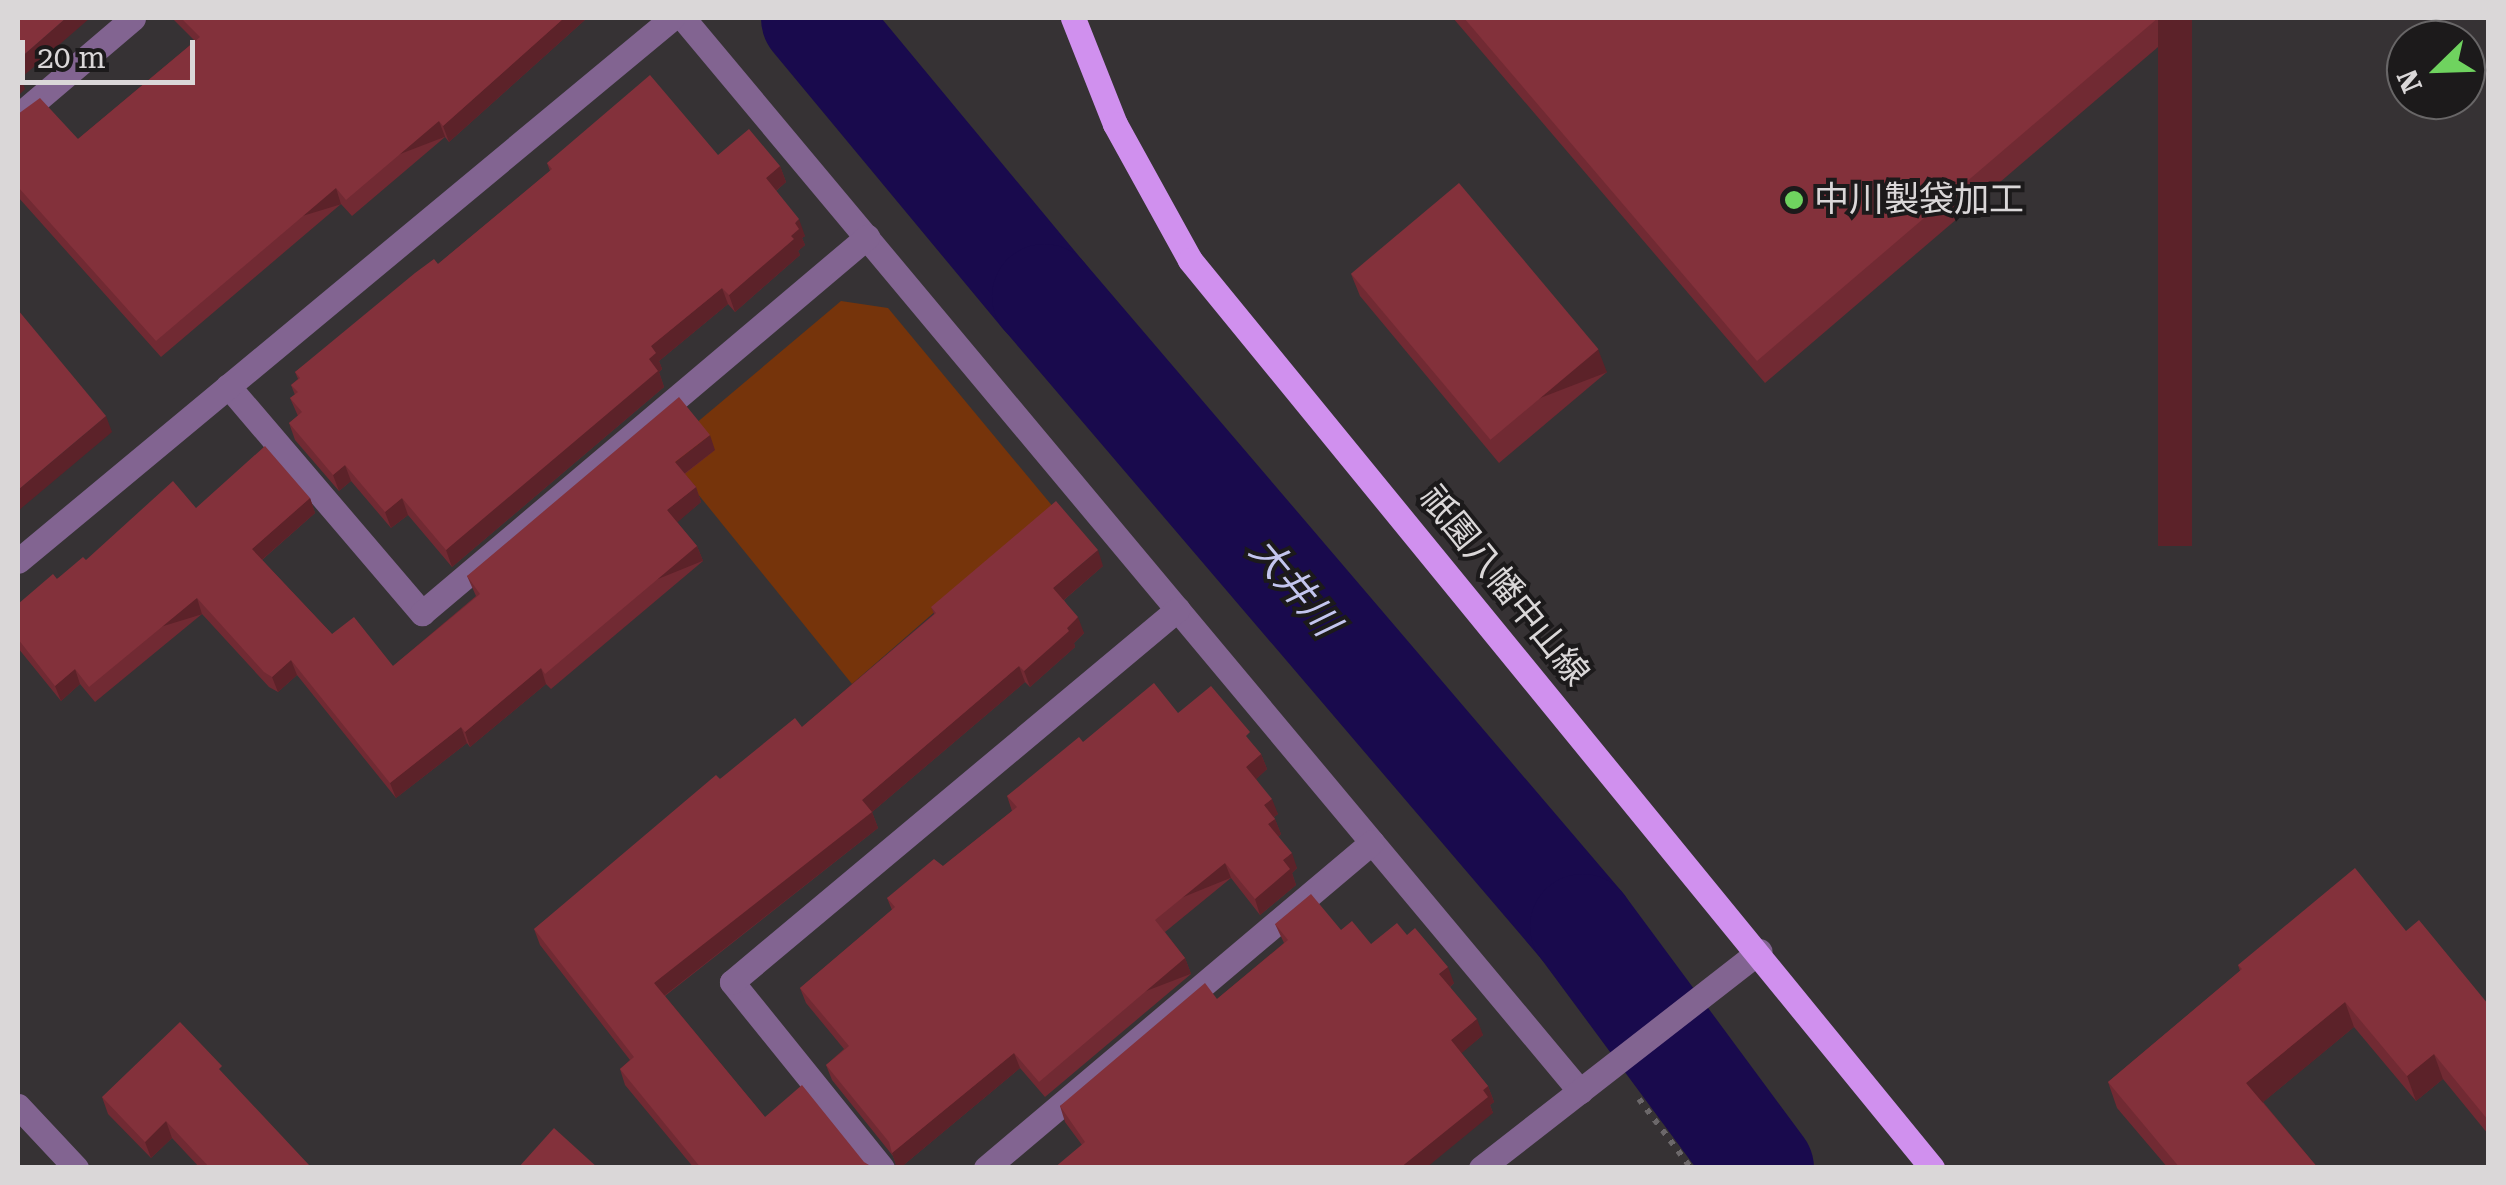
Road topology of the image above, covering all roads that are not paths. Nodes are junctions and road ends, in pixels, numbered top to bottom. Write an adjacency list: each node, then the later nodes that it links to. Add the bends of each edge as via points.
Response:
1 (133, 18): 5 (street)
2 (672, 18): 7 (street)
3 (683, 18): 6 (street)
4 (1073, 18): 11 (main road, 祇園八幡中山線, via 1115,124 1190,260)
5 (18, 116)
6 (867, 237): 7 (street, via 422,613); 9 (street)
7 (228, 386): 8 (street)
8 (18, 560)
9 (1178, 609): 10 (street); 15 (street, via 732,982)
10 (1372, 842): 12 (street); 16 (street)
11 (1760, 952): 12 (street); 18 (main road, 祇園八幡中山線)
12 (1580, 1091): 17 (street)
13 (18, 1106): 14 (street)
14 (60, 1162)
15 (882, 1168)
16 (986, 1168)
17 (1481, 1168)
18 (1932, 1168)

